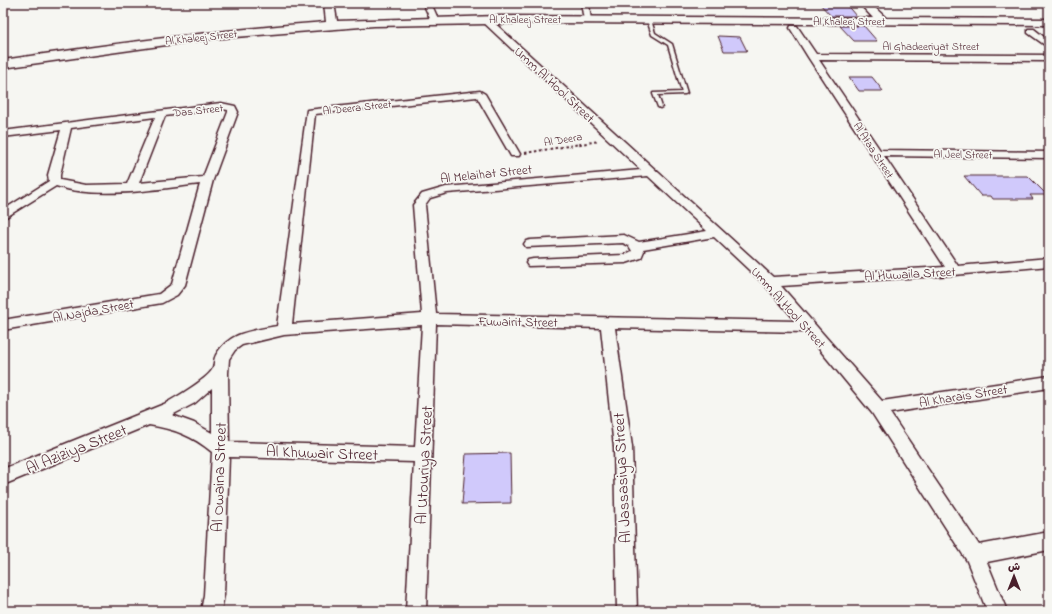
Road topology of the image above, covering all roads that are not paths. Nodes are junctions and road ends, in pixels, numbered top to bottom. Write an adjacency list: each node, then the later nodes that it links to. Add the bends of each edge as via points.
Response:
1 (329, 3): 14 (street)
2 (427, 3): 11 (street)
3 (585, 3): 9 (street)
4 (854, 3): 12 (street)
5 (864, 3): 12 (street)
6 (485, 19): 7 (street, Al Khaleej Street); 8 (street, Al Khaleej Street); 16 (street, Umm Al Hool Street)
7 (519, 19): 9 (street, Al Khaleej Street); 16 (street)
8 (451, 20): 11 (street, Al Khaleej Street); 16 (street)
9 (588, 20): 10 (street, Al Khaleej Street)
10 (649, 20): 12 (street, Al Khaleej Street); 22 (lane, via 653,34 670,44 685,93 655,94)
11 (435, 21): 14 (street, Al Khaleej Street)
12 (878, 21): 13 (street, Al Khaleej Street)
13 (1049, 22)
14 (332, 25): 21 (street, Al Khaleej Street, via 171,40)
15 (794, 28): 19 (street, Al Ataa Street)
16 (497, 30): 29 (street, Umm Al Hool Street)
17 (1031, 31): 18 (street)
18 (1049, 45)
19 (812, 57): 20 (street, Al Ghadeeriyat Street); 26 (street, Al Ataa Street)
20 (1049, 58)
21 (3, 64)
22 (660, 107)
23 (161, 114): 24 (street, Das Street); 30 (street, Das Street, via 221,106 232,108 233,112); 32 (street)
24 (67, 125): 25 (street, Das Street); 31 (street, via 55,169)
25 (3, 134)
26 (876, 153): 28 (street, Al Jeel Street); 39 (street, Al Ataa Street)
27 (515, 154): 46 (street, Al Deera Street, via 480,94 310,112)
28 (1049, 155)
29 (651, 172): 34 (street, Umm Al Hool Street); 42 (street, Al Melaihat Street, via 446,190 426,196 419,205)
30 (208, 180): 32 (street); 41 (street, Das Street)
31 (56, 182): 32 (street, via 74,188); 33 (street)
32 (132, 186)
33 (3, 215)
34 (717, 233): 36 (street); 40 (street, Umm Al Hool Street)
35 (530, 244): 36 (street, via 618,239 629,240)
36 (637, 246): 38 (street, via 636,255 626,259)
37 (1049, 262): 39 (street, Al Huwaila Street)
38 (533, 263)
39 (954, 271): 40 (street, Al Huwaila Street)
40 (770, 282): 45 (street, Umm Al Hool Street)
41 (178, 285): 44 (street, Al Najda Street, via 162,298)
42 (429, 319): 43 (street, Fuwairit Street); 46 (street, Fuwairit Street); 53 (street, Al Utouriya Street)
43 (607, 322): 45 (street, Fuwairit Street); 59 (street, Al Jassasiya Street, via 623,446)
44 (3, 325)
45 (809, 327): 50 (street, Umm Al Hool Street)
46 (284, 330): 47 (street, Fuwairit Street, via 248,337)
47 (230, 346): 48 (street, Al Owaina Street, via 222,358)
48 (220, 373): 51 (street, Al Aziziya Street, via 189,398); 52 (street, Al Owaina Street)
49 (1049, 382): 50 (street, Al Kharais Street)
50 (878, 408): 56 (street, Umm Al Hool Street)
51 (150, 418): 52 (street, Al Aziziya Street, via 190,427); 54 (street, Al Aziziya Street)
52 (221, 449): 53 (street, Al Khuwair Street); 57 (street, Al Owaina Street, via 214,595)
53 (424, 455): 58 (street, Al Utouriya Street)
54 (3, 477)
55 (1049, 542): 56 (street)
56 (975, 555): 60 (street, Umm Al Hool Street)
57 (211, 611)
58 (416, 611)
59 (627, 611)
60 (997, 611)

